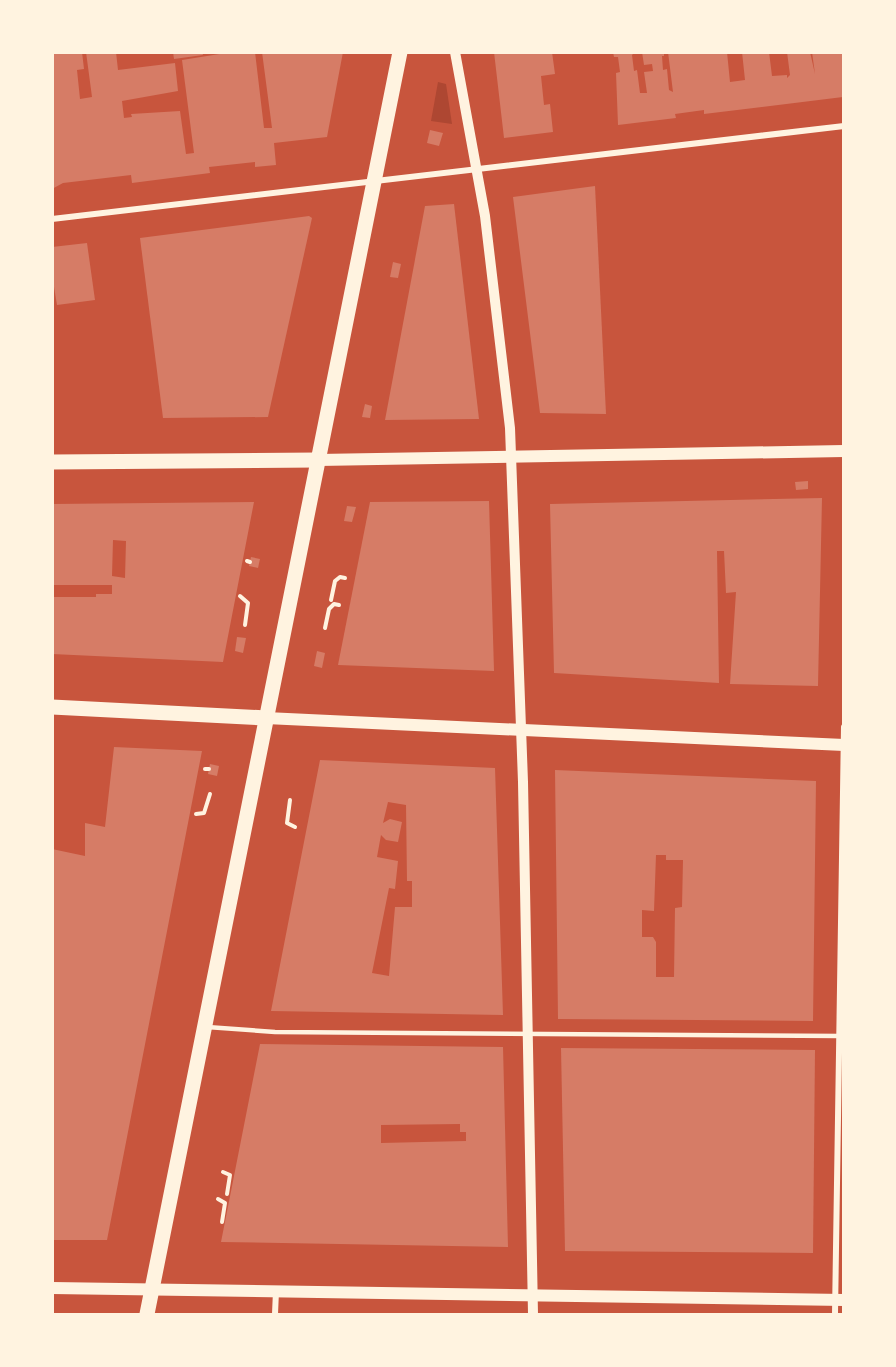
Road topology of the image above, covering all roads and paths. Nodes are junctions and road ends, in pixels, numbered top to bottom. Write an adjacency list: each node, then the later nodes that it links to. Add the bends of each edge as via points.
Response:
1 (400, 52): 5 (main road)
2 (455, 52): 4 (street)
3 (843, 126): 4 (street)
4 (477, 170): 5 (street); 8 (street)
5 (374, 182): 6 (street); 9 (main road)
6 (52, 219)
7 (843, 451): 8 (main road)
8 (512, 456): 9 (main road); 20 (street)
9 (318, 460): 10 (main road); 18 (main road)
10 (52, 462)
11 (345, 578): 13 (path, via 335,581)
12 (240, 596): 15 (path, via 248,603)
13 (332, 600)
14 (339, 605): 16 (path, via 329,609)
15 (245, 625)
16 (325, 628)
17 (52, 707): 18 (main road)
18 (266, 718): 20 (main road); 26 (main road)
19 (843, 727): 21 (street)
20 (521, 730): 21 (main road); 27 (street)
21 (843, 746): 28 (street)
22 (210, 794): 24 (path, via 204,813)
23 (290, 800): 25 (path, via 287,823)
24 (196, 814)
25 (295, 827)
26 (204, 1026): 27 (lane, via 251,1032); 35 (main road)
27 (529, 1033): 28 (lane); 37 (street)
28 (840, 1036): 29 (street)
29 (842, 1067): 38 (street)
30 (223, 1172): 31 (path, via 230,1175)
31 (227, 1194)
32 (218, 1199): 33 (path, via 225,1203)
33 (222, 1222)
34 (52, 1288): 35 (main road)
35 (152, 1290): 36 (main road); 39 (main road)
36 (276, 1291): 37 (main road); 40 (street)
37 (532, 1295): 38 (main road); 41 (street)
38 (839, 1300): 42 (street)
39 (147, 1314)
40 (275, 1314)
41 (533, 1314)
42 (835, 1314)

